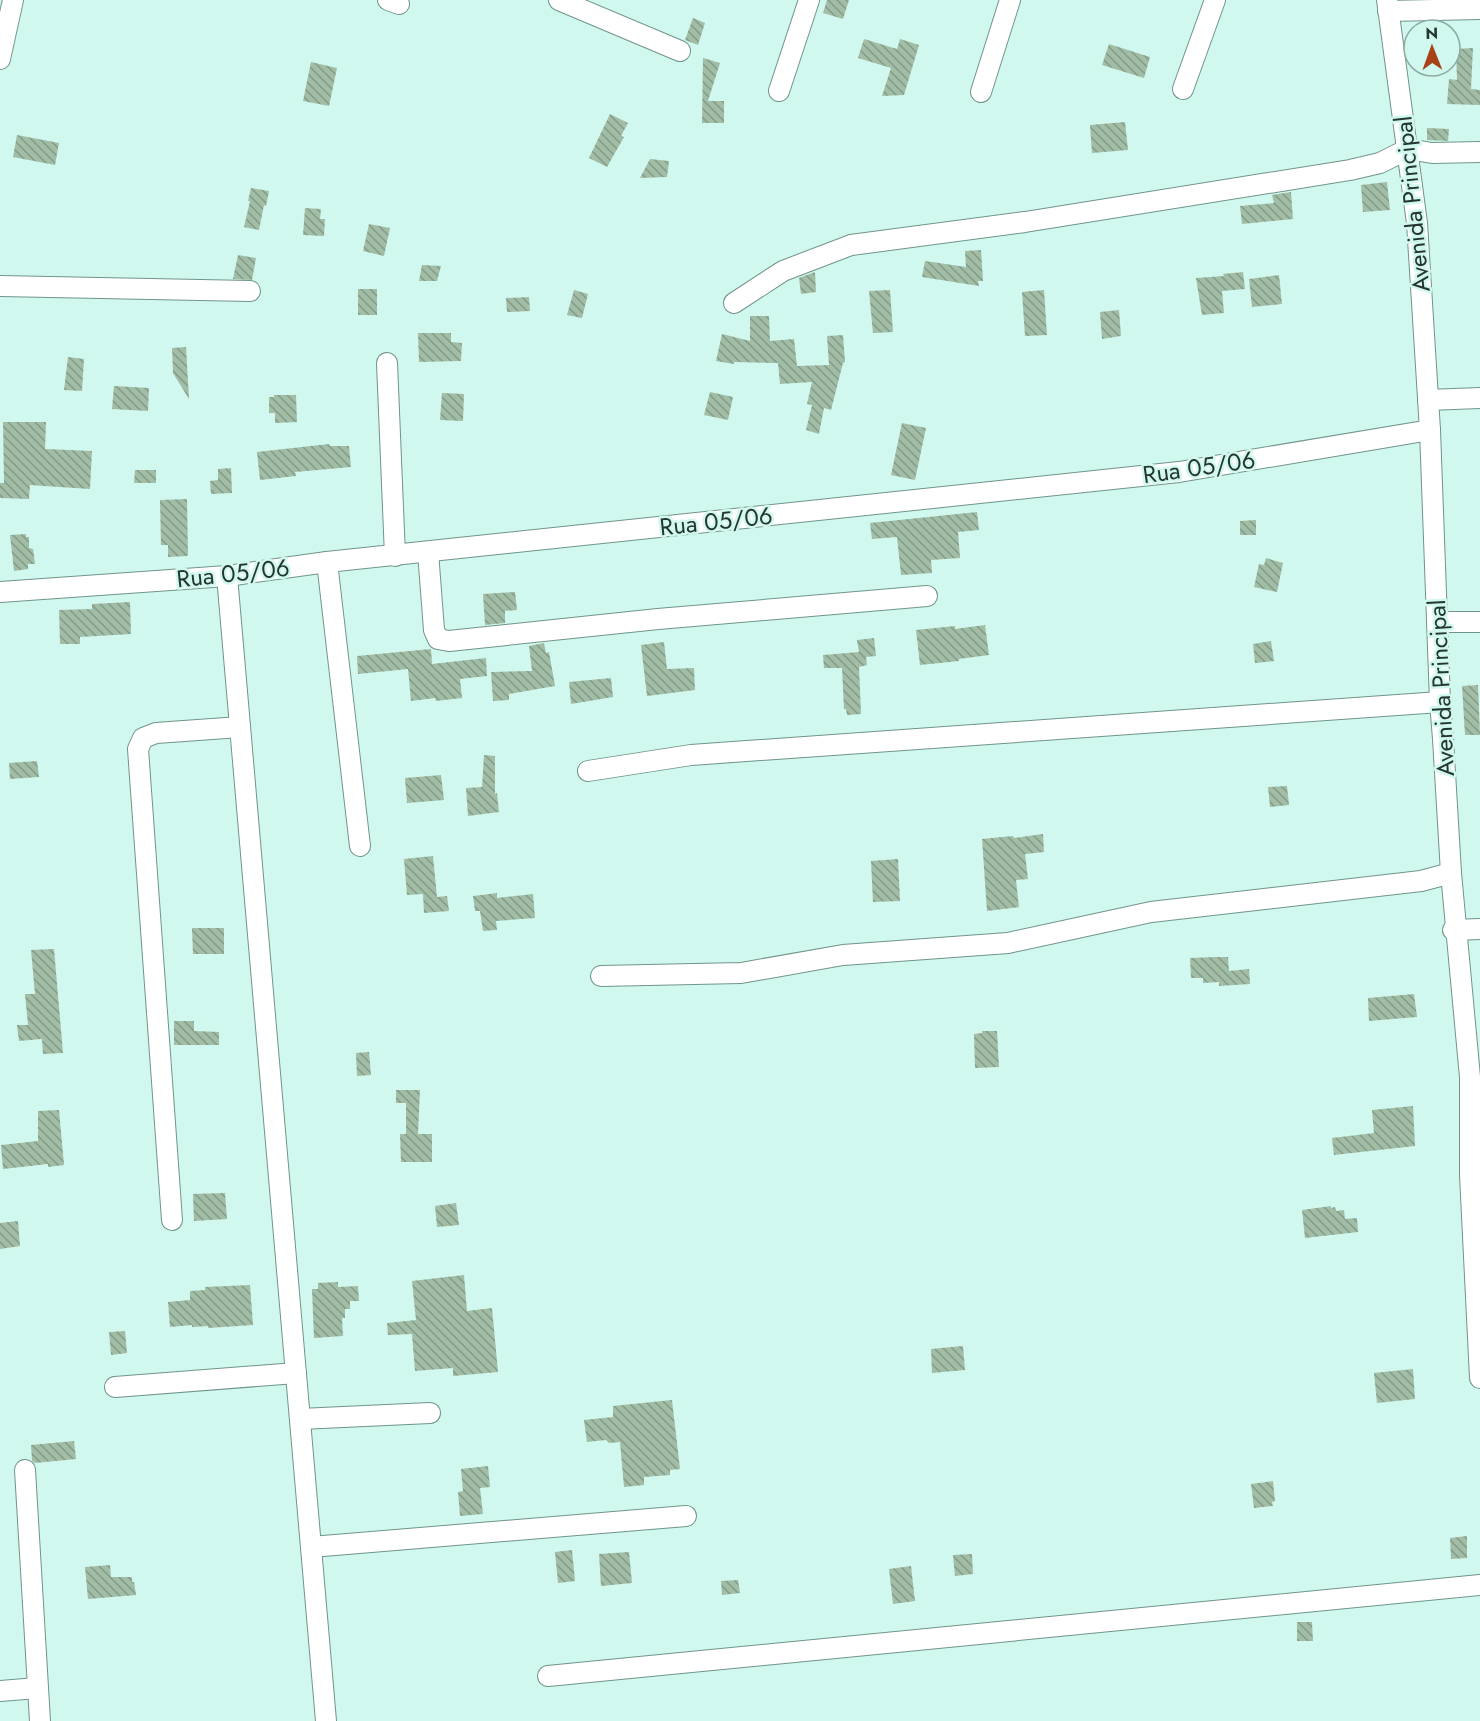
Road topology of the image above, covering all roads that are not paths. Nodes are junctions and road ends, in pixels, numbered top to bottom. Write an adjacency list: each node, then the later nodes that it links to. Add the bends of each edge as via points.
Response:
1 (559, 0): 8 (street)
2 (809, 0): 11 (street)
3 (1010, 0): 12 (street)
4 (1215, 0): 10 (street)
5 (9, 2): 9 (street)
6 (1387, 5): 7 (street); 13 (street, Avenida Principal)
7 (1480, 9)
8 (680, 51)
9 (0, 59)
10 (1183, 89)
11 (779, 91)
12 (981, 92)
13 (1408, 149): 14 (street); 17 (street, via 1380,163 1350,170 1025,222 851,245 783,272); 20 (street, Avenida Principal, via 1417,224)
14 (1480, 152)
15 (0, 286): 16 (street)
16 (250, 291)
17 (734, 303)
18 (387, 363): 23 (street)
19 (1480, 398): 20 (street)
20 (1428, 400): 21 (street, Avenida Principal)
21 (1430, 430): 22 (street, Rua 05/06, via 1179,472); 28 (street, Avenida Principal)
22 (428, 552): 23 (street, Rua 05/06); 27 (street, via 434,630 438,639 449,641)
23 (395, 556): 24 (street, Rua 05/06)
24 (327, 562): 25 (street, Rua 05/06); 33 (street)
25 (227, 576): 26 (street, Rua 05/06); 31 (street)
26 (0, 592)
27 (927, 596)
28 (1437, 622): 29 (street); 30 (street, Avenida Principal)
29 (1480, 622)
30 (1440, 702): 32 (street, via 691,755); 34 (street, Avenida Principal)
31 (240, 727): 39 (street, via 156,734 143,738 138,749); 40 (street)
32 (588, 771)
33 (360, 846)
34 (1450, 873): 36 (street, Avenida Principal); 37 (street, via 1421,881 1151,912 1008,944 843,955 741,973)
35 (1480, 929): 36 (street)
36 (1455, 930): 38 (street, Avenida Principal)
37 (601, 976)
38 (1475, 1174): 41 (street, Avenida Principal)
39 (172, 1220)
40 (296, 1373): 42 (street); 44 (street)
41 (1480, 1378)
42 (116, 1387)
43 (430, 1413): 44 (street)
44 (300, 1419): 47 (street)
45 (25, 1470): 50 (street)
46 (686, 1516): 47 (street)
47 (311, 1546): 53 (street)
48 (1480, 1585): 49 (street)
49 (548, 1676)
50 (37, 1688): 51 (street); 52 (street)
51 (0, 1691)
52 (40, 1721)
53 (326, 1721)

